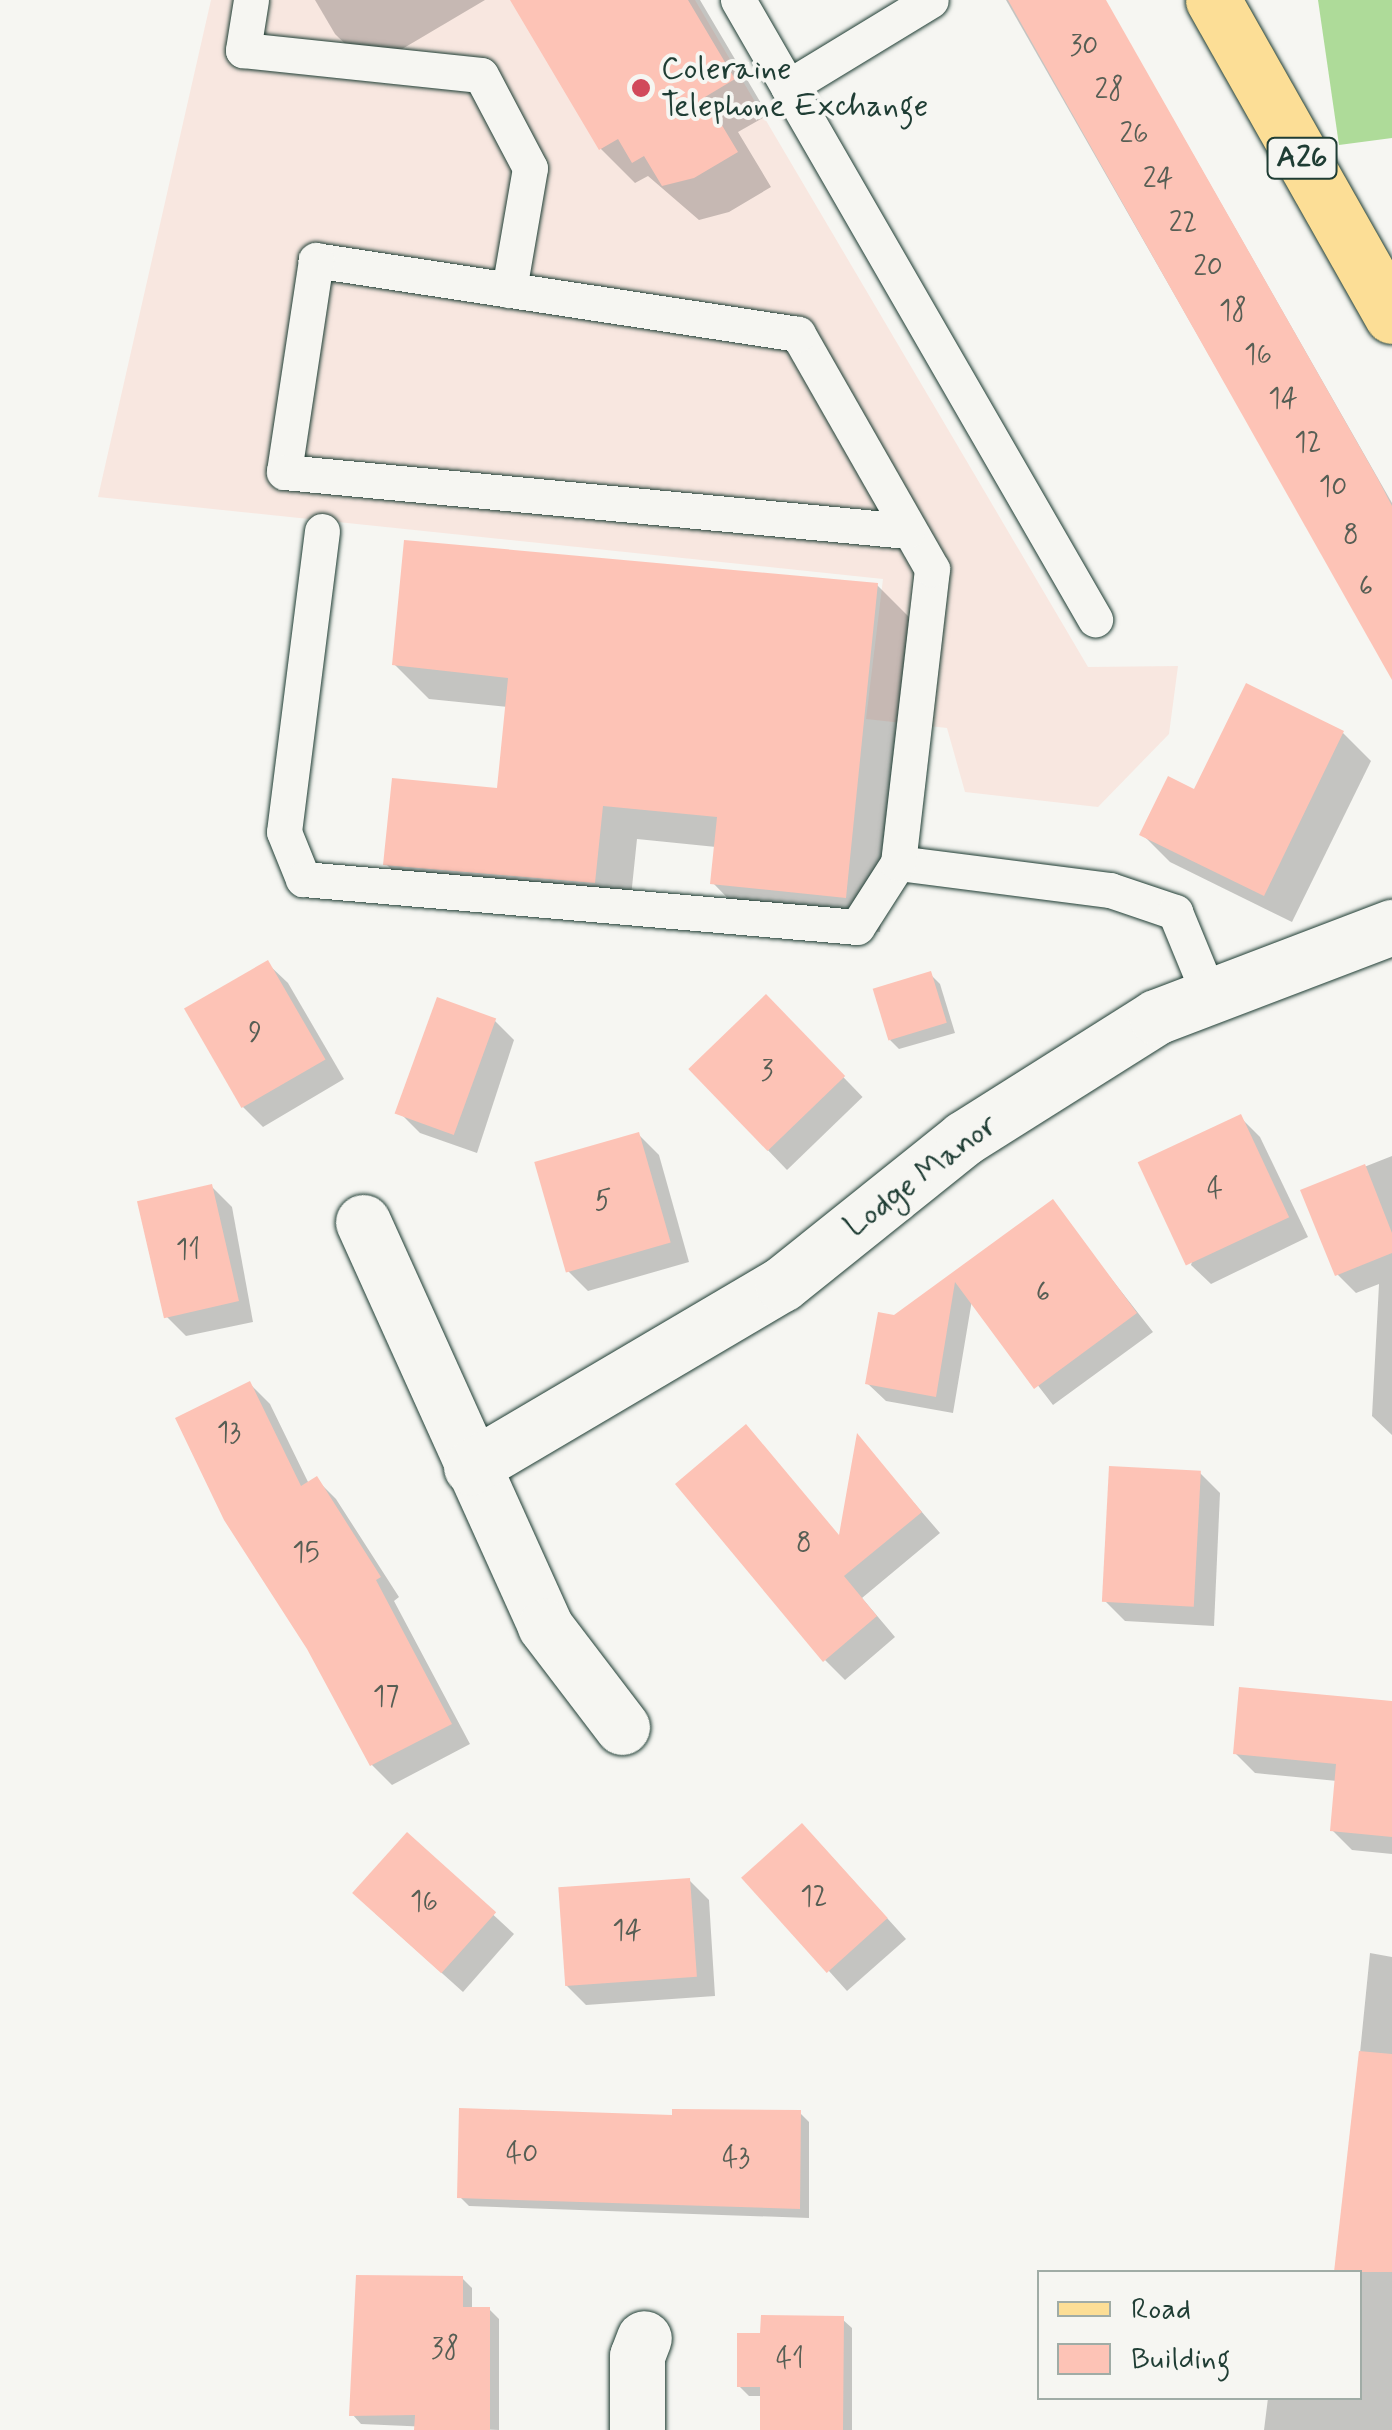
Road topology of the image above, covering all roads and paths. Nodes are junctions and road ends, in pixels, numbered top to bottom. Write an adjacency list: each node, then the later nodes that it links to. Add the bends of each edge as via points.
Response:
1 (251, 0): 6 (lane, via 244,50 481,75 530,168)
2 (738, 0): 5 (lane)
3 (931, 0): 5 (lane)
4 (1213, 0): 7 (main road, A26)
5 (788, 87): 10 (lane)
6 (509, 290): 8 (lane, via 798,334); 8 (lane, via 316,260 284,472)
7 (1392, 316)
8 (907, 531): 11 (lane, via 932,568)
9 (322, 532): 11 (lane, via 284,832 303,879 857,928)
10 (1095, 619)
11 (898, 863): 13 (lane, via 1110,890 1175,912)
12 (1392, 927): 13 (street, Lodge Manor)
13 (1210, 997): 15 (street, Lodge Manor, via 1156,1017 980,1128 782,1284)
14 (363, 1222): 15 (street)
15 (471, 1467): 16 (street, via 545,1626)
16 (622, 1727)
17 (644, 2338): 18 (street)
18 (636, 2430)

